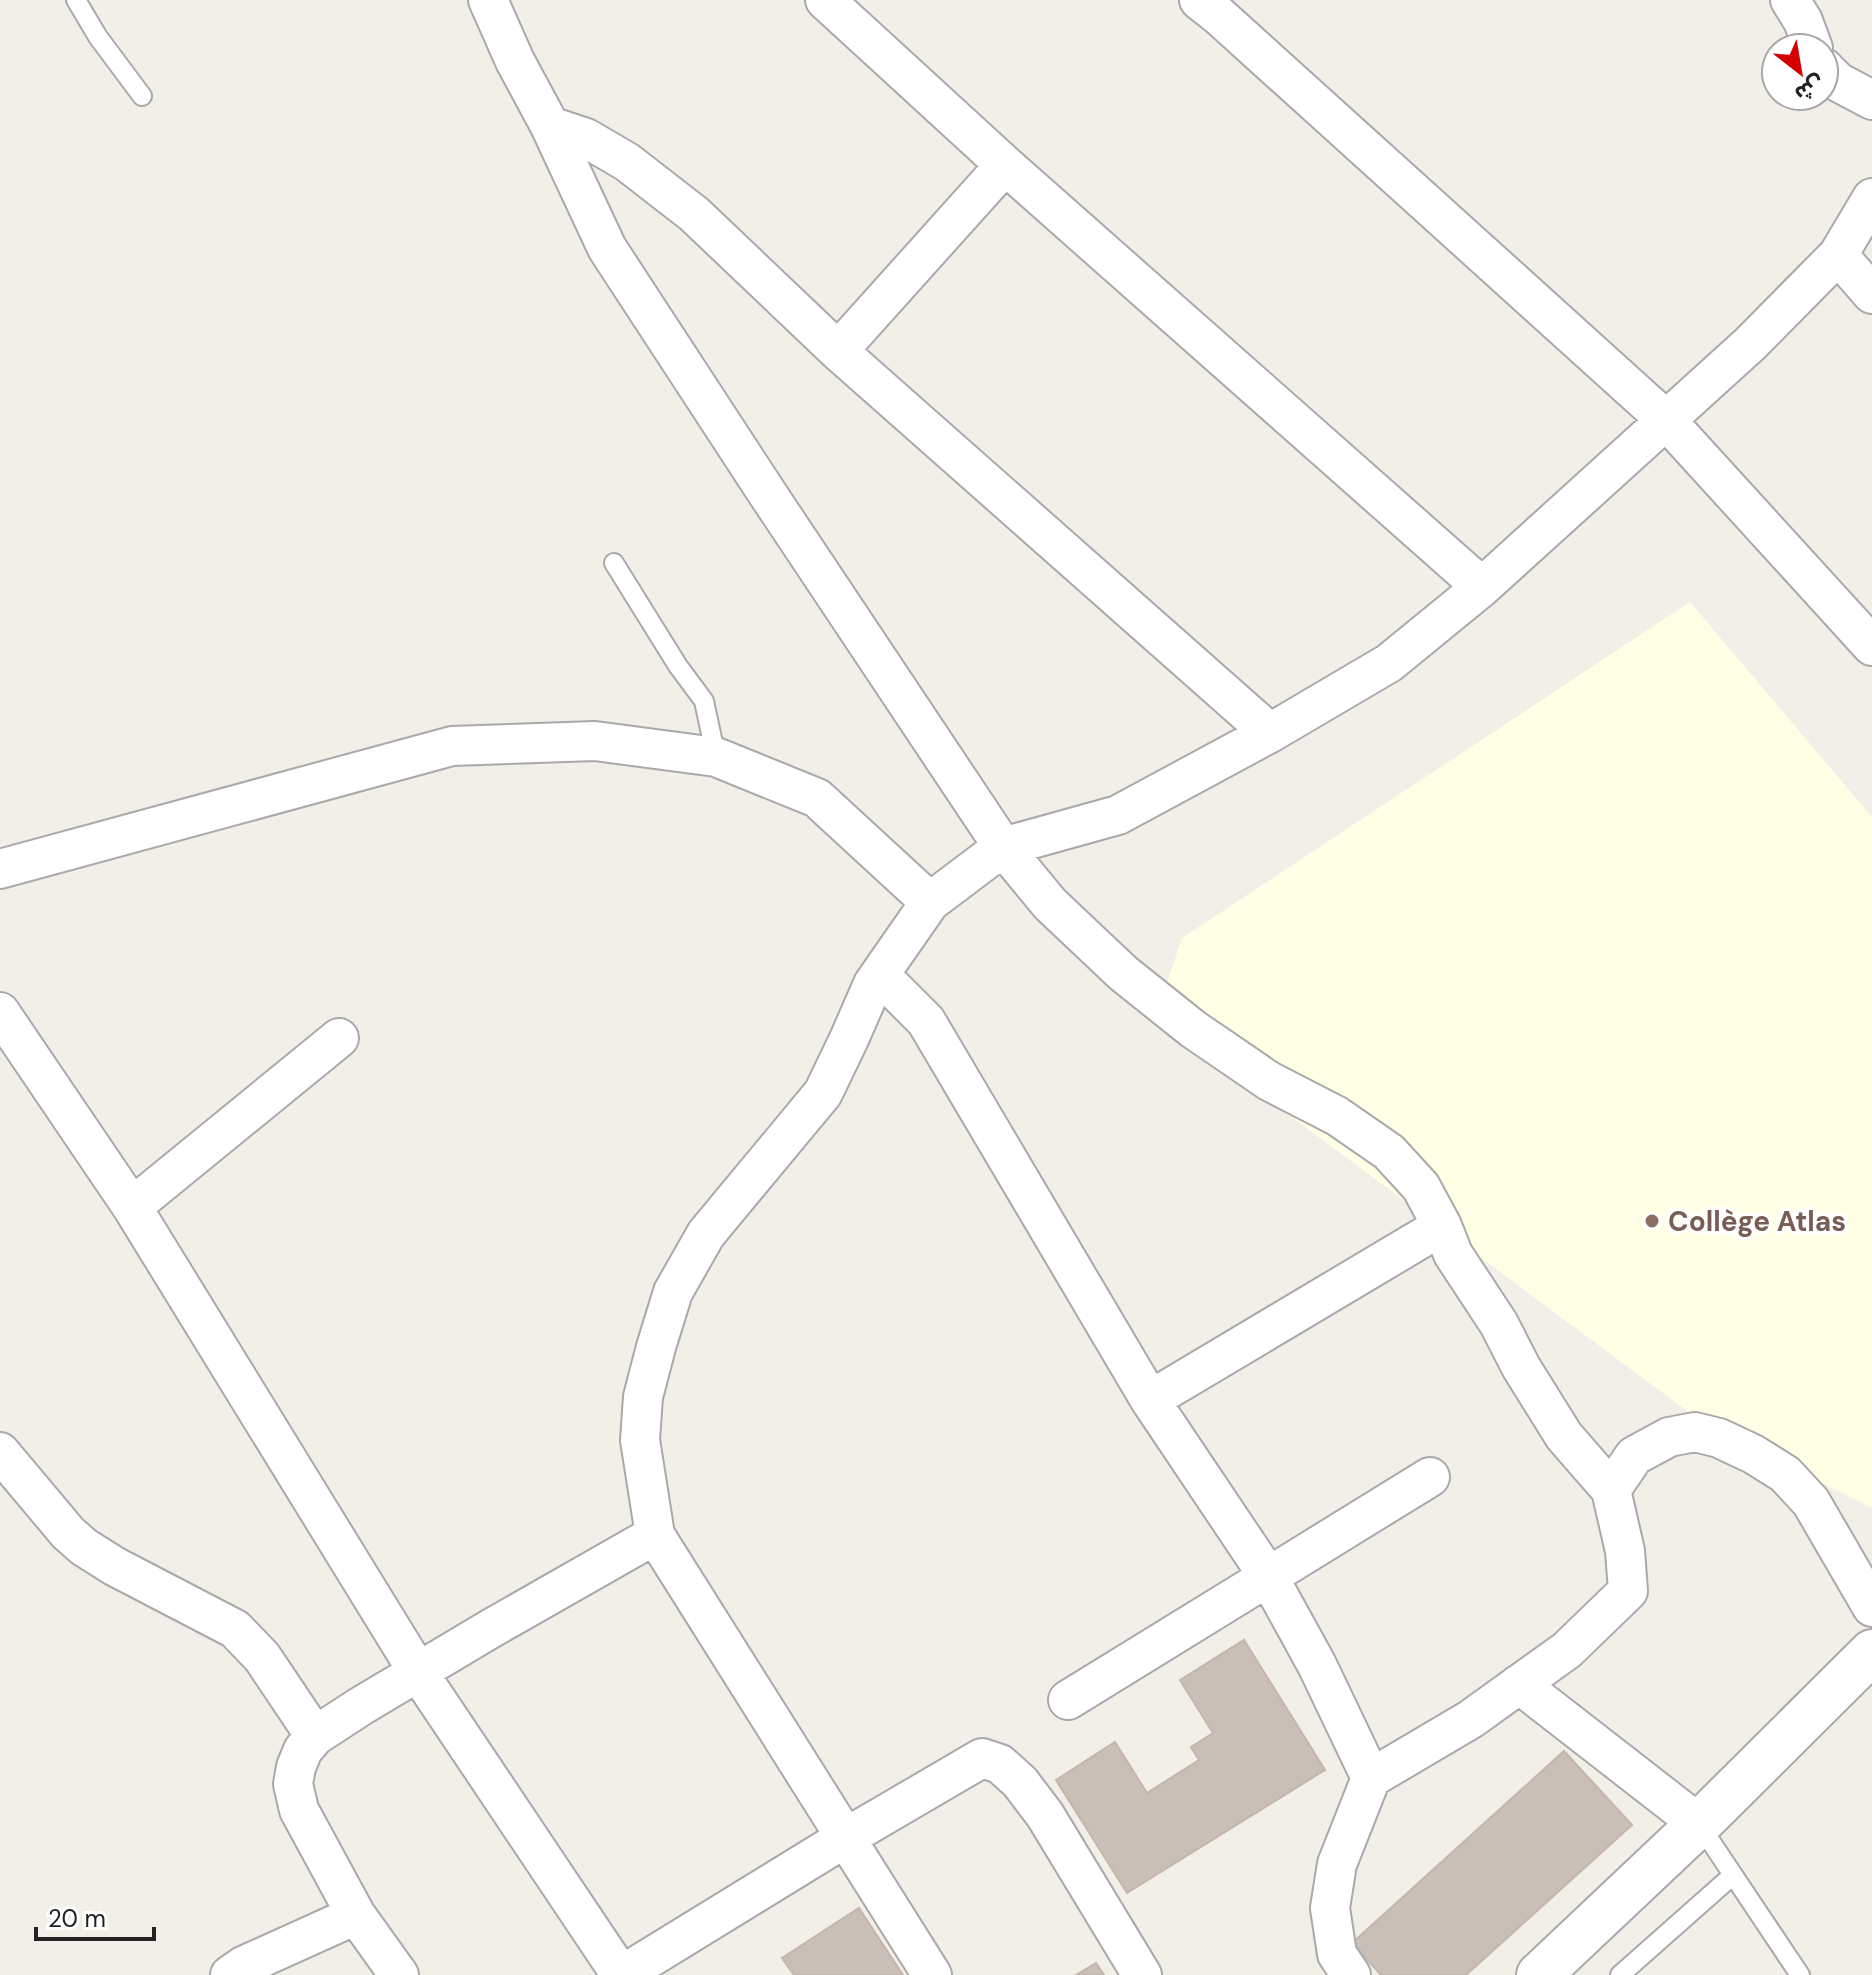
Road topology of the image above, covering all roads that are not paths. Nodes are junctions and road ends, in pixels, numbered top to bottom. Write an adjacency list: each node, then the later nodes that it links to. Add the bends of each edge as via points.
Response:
1 (76, 0): 8 (lane)
2 (488, 0): 10 (street)
3 (825, 0): 11 (street)
4 (1199, 0): 16 (street)
5 (1790, 0): 6 (street)
6 (1807, 32)
7 (1840, 83): 9 (street)
8 (142, 96)
9 (1872, 100)
10 (550, 126): 15 (street, via 586,138 627,162 694,214); 22 (street, via 607,248)
11 (1005, 165): 15 (street); 18 (street)
12 (1872, 198): 13 (street)
13 (1838, 255): 14 (street); 16 (street)
14 (1872, 294)
15 (838, 351): 20 (street)
16 (1666, 420): 18 (street); 19 (street)
17 (614, 563): 21 (lane, via 704,701)
18 (1482, 587): 20 (street, via 1389,663)
19 (1872, 646)
20 (1270, 733): 22 (street, via 1118,815)
21 (716, 757): 23 (street, via 595,741 452,746); 24 (street, via 817,798)
22 (1003, 847): 24 (street); 29 (street, via 1050,904 1193,1029 1389,1152 1421,1187)
23 (0, 869)
24 (930, 902): 25 (street)
25 (873, 984): 30 (street, via 893,988 926,1021); 34 (street, via 823,1093 706,1234 673,1292 643,1397 640,1440)
26 (0, 1012): 28 (street)
27 (339, 1038): 28 (street)
28 (132, 1207): 38 (street)
29 (1442, 1226): 30 (street); 33 (street, via 1453,1254 1564,1436)
30 (1150, 1400): 35 (street)
31 (0, 1452): 41 (street, via 84,1547 235,1629 262,1657)
32 (1430, 1477): 35 (street)
33 (1611, 1490): 36 (street, via 1634,1456 1669,1437 1695,1432 1719,1438 1785,1474 1811,1502); 39 (street, via 1628,1591 1567,1650)
34 (655, 1535): 38 (street); 44 (street)
35 (1268, 1576): 40 (street); 42 (street)
36 (1872, 1607)
37 (1872, 1652): 43 (street)
38 (418, 1672): 41 (street); 47 (street)
39 (1519, 1684): 42 (street); 43 (street)
40 (1068, 1700)
41 (315, 1736): 46 (street, via 303,1750 293,1784 299,1810)
42 (1371, 1778): 52 (street, via 1337,1864 1330,1908 1337,1954)
43 (1699, 1824): 45 (lane); 53 (street)
44 (845, 1838): 47 (street); 50 (street); 51 (street, via 982,1758 1000,1764 1045,1815)
45 (1733, 1875): 54 (lane); 55 (lane)
46 (356, 1915): 48 (street); 49 (street)
47 (635, 1972)
48 (230, 1975)
49 (399, 1975)
50 (932, 1975)
51 (1142, 1975)
52 (1351, 1975)
53 (1539, 1975)
54 (1620, 1975)
55 (1800, 1975)

